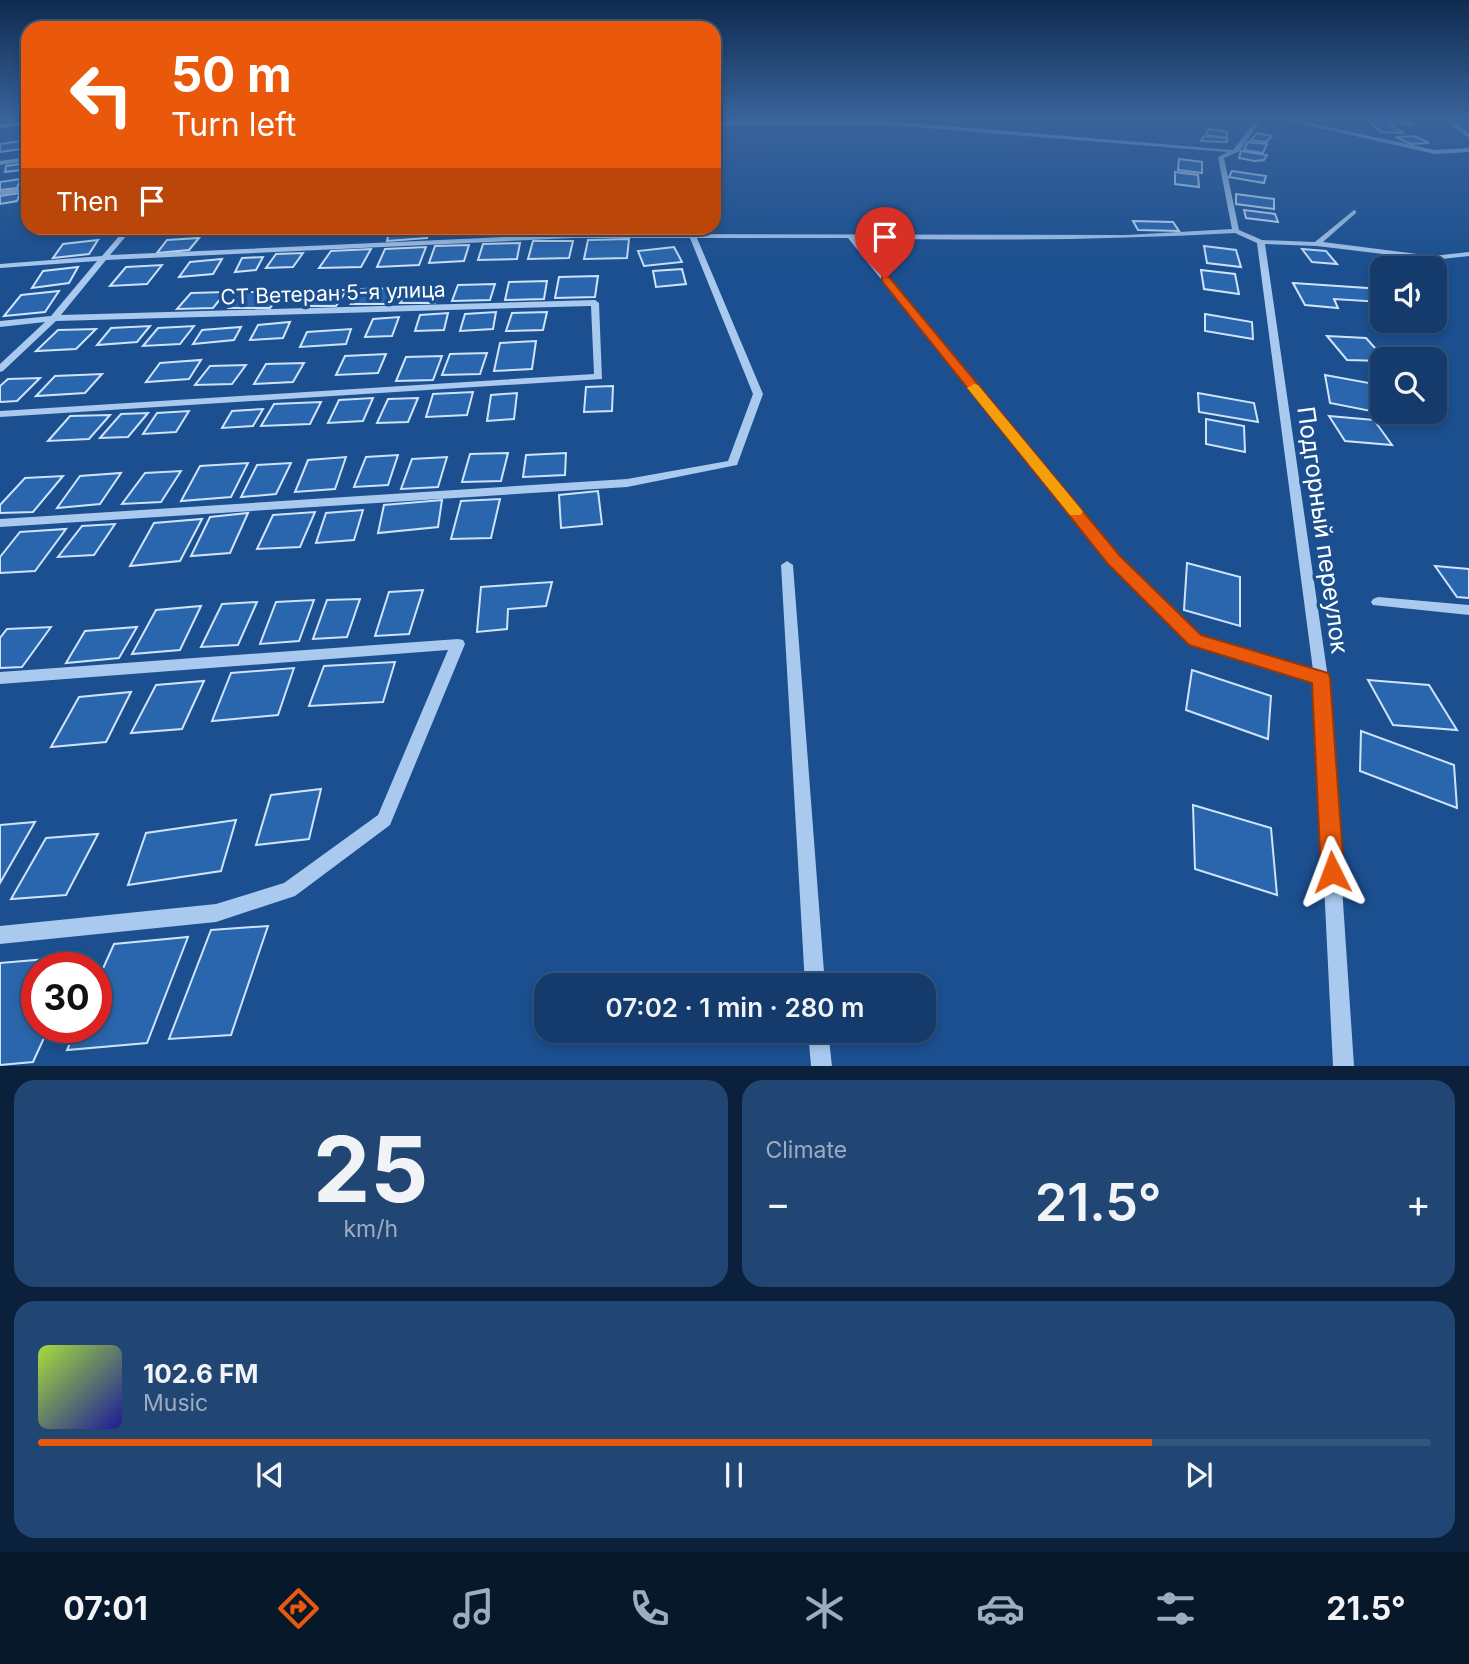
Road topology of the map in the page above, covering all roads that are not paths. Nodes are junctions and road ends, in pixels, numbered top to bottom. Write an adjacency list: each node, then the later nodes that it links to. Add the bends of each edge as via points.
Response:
1 (1224, 170): 5 (street)
2 (21, 190): 3 (street)
3 (0, 193)
4 (1354, 212): 10 (street)
5 (1236, 231): 8 (street, via 1126,237); 9 (street)
6 (123, 235): 12 (street)
7 (693, 236): 8 (street); 12 (street, via 573,236); 18 (street, via 758,394 733,463 628,483)
8 (850, 236): 23 (street, via 1114,560 1195,640)
9 (1261, 242): 10 (street); 23 (street, Подгорный переулок)
10 (1317, 244): 11 (street, via 1433,258)
11 (1469, 254)
12 (104, 258): 13 (street); 14 (street)
13 (0, 266)
14 (54, 318): 15 (street, СТ Ветеран 5-я улица); 16 (street); 17 (street, СТ Ветеран 5-я улица, via 595,303 599,377)
15 (0, 324)
16 (0, 369)
17 (0, 414)
18 (0, 523)
19 (787, 565): 25 (street)
20 (1378, 602): 21 (street)
21 (1469, 610)
22 (0, 678): 24 (street, via 458,644 384,820 289,890 216,913)
23 (1321, 678): 28 (street, Подгорный переулок)
24 (0, 935)
25 (814, 973)
26 (819, 1043): 27 (street)
27 (822, 1066)
28 (1344, 1066)

